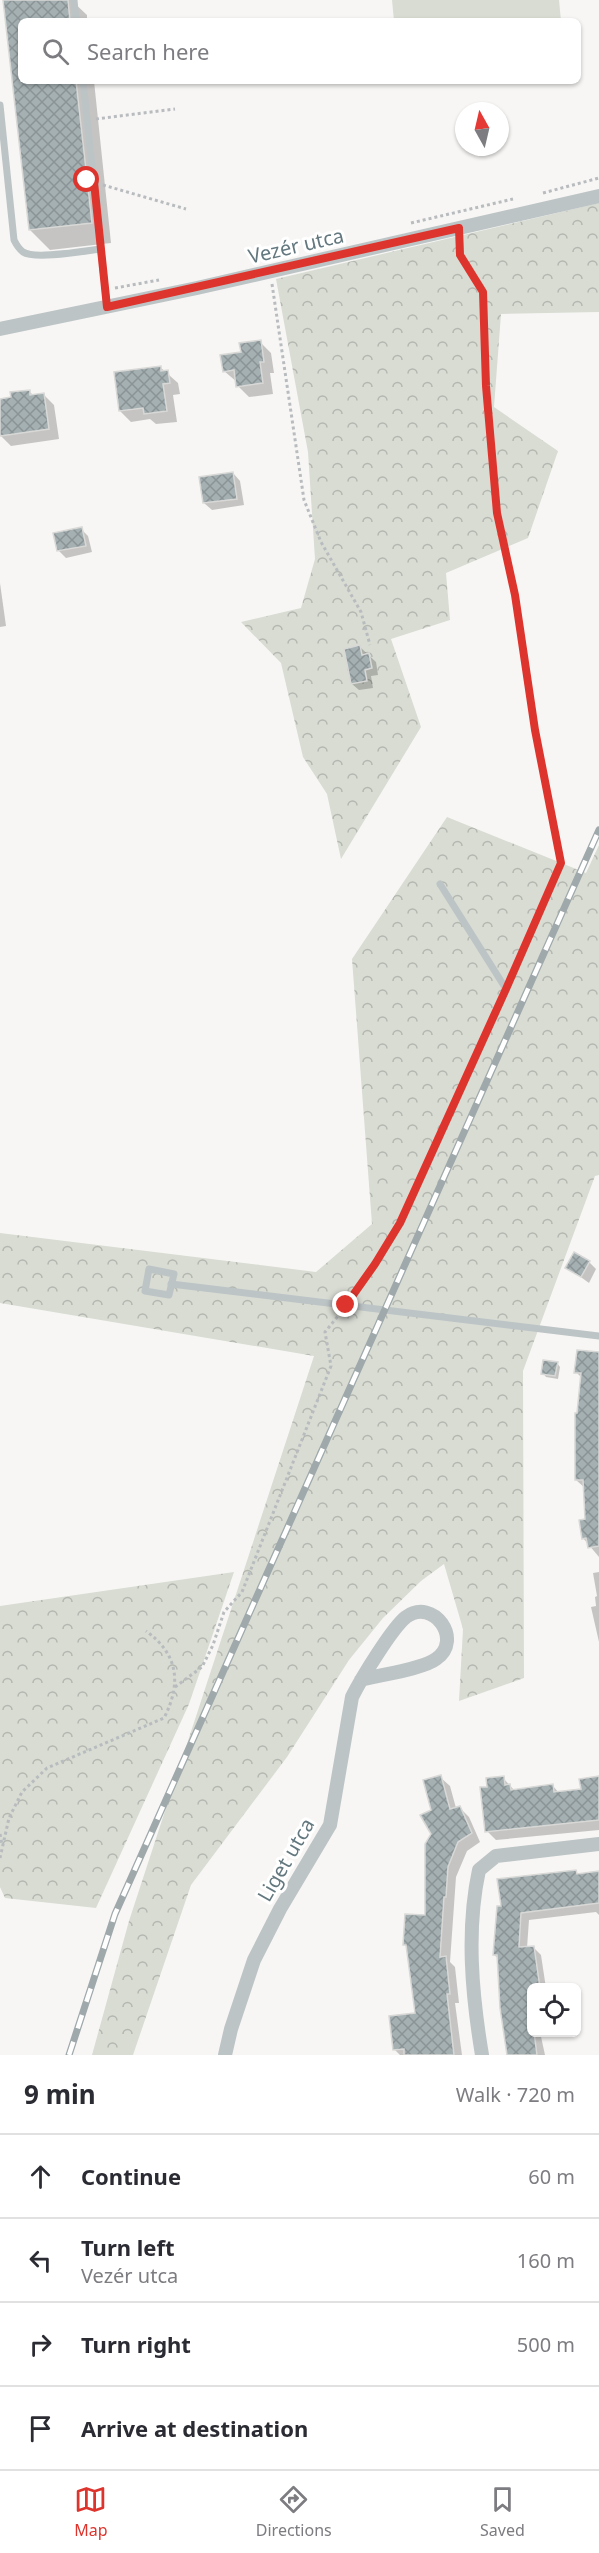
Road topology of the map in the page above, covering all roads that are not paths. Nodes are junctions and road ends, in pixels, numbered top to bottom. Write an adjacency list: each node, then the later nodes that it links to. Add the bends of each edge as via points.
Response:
1 (74, 0): 2 (lane)
2 (76, 18)
3 (83, 84): 6 (lane)
4 (0, 105): 6 (lane, via 14,240 18,246 23,252 38,255)
5 (599, 196): 7 (street, Vezér utca)
6 (101, 249): 7 (lane)
7 (107, 307): 8 (street, Vezér utca)
8 (0, 329)
9 (440, 884): 10 (lane)
10 (506, 989)
11 (171, 1284): 11 (lane, via 169,1296 145,1291 149,1269 174,1274); 12 (lane)
12 (599, 1336)
13 (361, 1680): 13 (street, Liget utca, via 437,1659 448,1640 445,1626 428,1613 407,1617); 15 (street, Liget utca, via 352,1697 330,1825 254,1960)
14 (599, 1844): 16 (street, via 496,1856 479,1869 472,1967)
15 (225, 2055)
16 (482, 2055)

